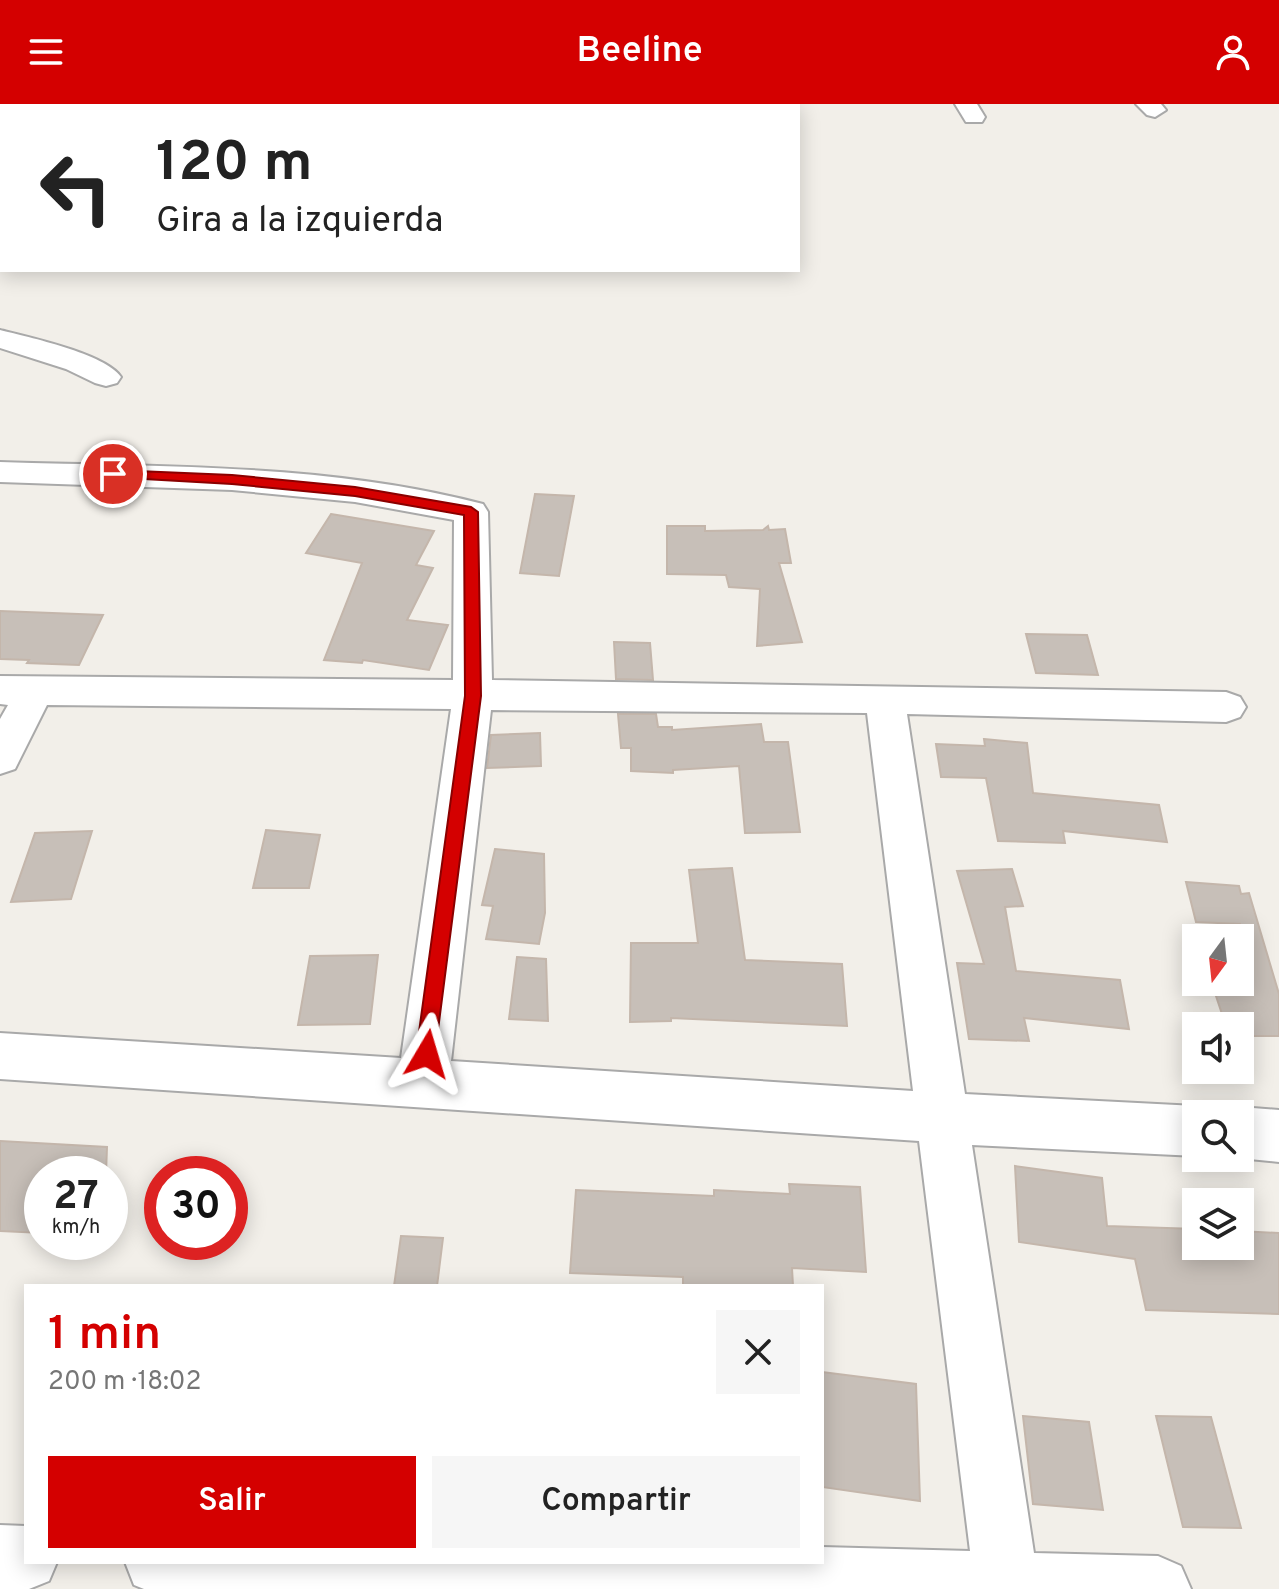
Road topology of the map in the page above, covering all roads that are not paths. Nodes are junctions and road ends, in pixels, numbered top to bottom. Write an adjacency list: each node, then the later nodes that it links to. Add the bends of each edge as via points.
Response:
1 (0, 339): 2 (street)
2 (106, 377)
3 (0, 472): 5 (street, via 232,480 355,491 471,512)
4 (18, 690): 5 (street); 8 (street)
5 (473, 696): 6 (street); 10 (street)
6 (885, 699): 7 (street); 11 (street)
7 (1226, 707)
8 (0, 758)
9 (0, 1056): 10 (street)
10 (423, 1084): 11 (street)
11 (943, 1118): 12 (street); 19 (street)
12 (1182, 1130)
13 (1254, 1134): 14 (street)
14 (1279, 1136)
15 (0, 1557): 16 (street)
16 (24, 1558)
17 (180, 1564): 18 (street)
18 (343, 1578): 19 (street)
19 (1007, 1587): 20 (street)
20 (1158, 1589)

